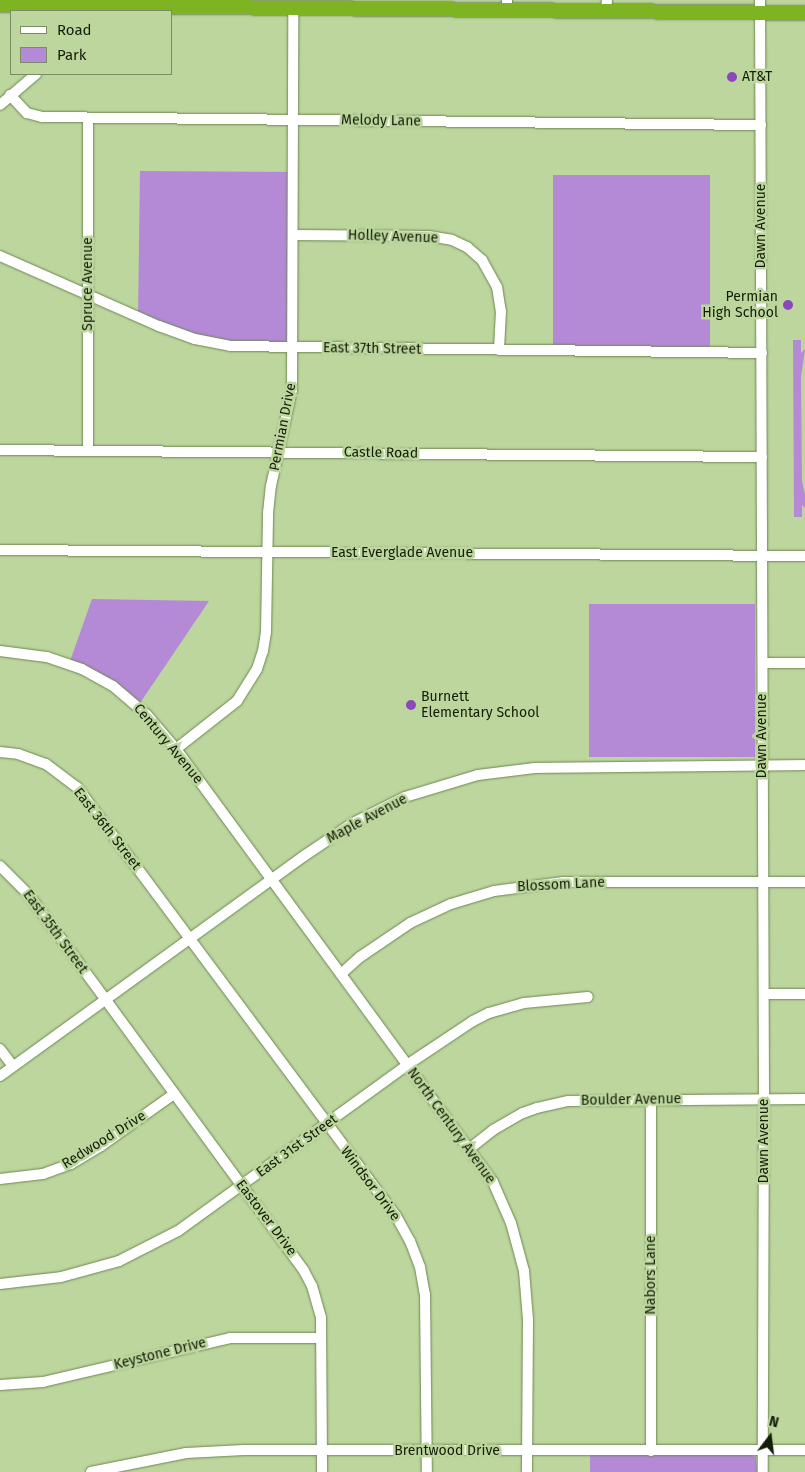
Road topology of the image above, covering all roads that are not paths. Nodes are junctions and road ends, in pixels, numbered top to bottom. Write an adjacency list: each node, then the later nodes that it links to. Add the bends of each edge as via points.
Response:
1 (200, 3): 3 (highway); 9 (highway)
2 (0, 5): 8 (highway)
3 (119, 5): 8 (highway)
4 (404, 5): 5 (highway); 9 (highway)
5 (507, 5): 6 (highway)
6 (606, 6): 7 (highway)
7 (760, 7): 10 (highway); 16 (street, Dawn Avenue)
8 (34, 8)
9 (293, 9): 15 (street, Permian Drive)
10 (805, 13)
11 (35, 75): 12 (street)
12 (10, 95): 13 (street); 14 (street, Melody Lane, via 33,115)
13 (0, 104)
14 (88, 118): 15 (street, Melody Lane); 19 (street, Spruce Avenue)
15 (294, 120): 16 (street, Melody Lane); 17 (street, Permian Drive)
16 (761, 125): 22 (street, Dawn Avenue)
17 (293, 234): 20 (street, Permian Drive); 21 (street, Holley Avenue, via 428,236 452,240 467,247 486,264 497,287 501,311)
18 (0, 256): 19 (street, East 37th Street)
19 (88, 295): 20 (street, East 37th Street, via 195,339 230,346); 24 (street, Spruce Avenue)
20 (293, 348): 21 (street, East 37th Street); 25 (street, Permian Drive, via 292,390)
21 (499, 350): 22 (street, East 37th Street)
22 (762, 353): 26 (street, Dawn Avenue)
23 (0, 450): 24 (street, Castle Road)
24 (88, 450): 25 (street, Castle Road)
25 (279, 452): 26 (street, Castle Road); 28 (street, Permian Drive, via 268,513)
26 (762, 457): 29 (street, Dawn Avenue)
27 (0, 550): 28 (street, East Everglade Avenue)
28 (268, 552): 29 (street, East Everglade Avenue); 34 (street, Permian Drive, via 266,632 257,669 237,701)
29 (762, 556): 30 (street, East Everglade Avenue); 32 (street, Dawn Avenue)
30 (805, 556)
31 (0, 652): 34 (street, Century Avenue, via 48,657 98,676 138,706)
32 (763, 663): 33 (street); 36 (street, Dawn Avenue)
33 (805, 663)
34 (176, 749): 39 (street, Century Avenue)
35 (0, 752): 42 (street, East 36th Street, via 32,758 57,770 72,782)
36 (762, 765): 37 (street, Maple Avenue); 39 (street, Maple Avenue, via 535,768 453,781 381,808 331,837); 40 (street, Dawn Avenue)
37 (805, 765)
38 (0, 866): 47 (street, East 35th Street, via 29,895)
39 (272, 879): 42 (street, Maple Avenue); 43 (street, North Century Avenue)
40 (764, 882): 41 (street, Blossom Lane); 43 (street, Blossom Lane, via 563,882 494,891 451,904 410,923); 44 (street, Dawn Avenue)
41 (805, 882)
42 (190, 940): 47 (street, Maple Avenue); 56 (street, Windsor Drive)
43 (341, 974): 49 (street, North Century Avenue)
44 (764, 994): 45 (street); 54 (street, Dawn Avenue)
45 (805, 994)
46 (588, 997): 49 (street, East 31st Street, via 524,1003 490,1014 464,1027)
47 (105, 1000): 50 (street, Maple Avenue); 52 (street, Eastover Drive)
48 (0, 1049): 50 (street)
49 (408, 1065): 56 (street, East 31st Street); 57 (street, North Century Avenue)
50 (13, 1066): 51 (street, Maple Avenue)
51 (0, 1076)
52 (174, 1094): 58 (street, Redwood Drive, via 71,1164 38,1175); 59 (street, Eastover Drive)
53 (651, 1099): 54 (street, Boulder Avenue); 57 (street, Boulder Avenue, via 575,1101 537,1108 493,1130); 67 (street, Nabors Lane)
54 (764, 1099): 55 (street, Boulder Avenue); 64 (street, Dawn Avenue)
55 (805, 1099)
56 (326, 1124): 59 (street, East 31st Street); 68 (street, Windsor Drive, via 396,1216 420,1267 425,1294)
57 (469, 1149): 66 (street, North Century Avenue, via 493,1182 511,1223 524,1271 528,1320)
58 (0, 1179)
59 (242, 1186): 60 (street, East 31st Street, via 178,1231 119,1261 61,1277); 61 (street, Eastover Drive, via 304,1271 318,1302)
60 (0, 1284)
61 (321, 1338): 62 (street, Keystone Drive, via 230,1338 42,1382); 63 (street, Eastover Drive)
62 (0, 1385)
63 (322, 1449): 68 (street, Brentwood Drive); 69 (street, Brentwood Drive, via 186,1453); 70 (street, Eastover Drive)
64 (763, 1450): 65 (street, Brentwood Drive); 67 (street, Brentwood Drive); 73 (street, Dawn Avenue)
65 (805, 1450)
66 (527, 1451): 67 (street, Brentwood Drive); 68 (street, Brentwood Drive); 72 (street, North Century Avenue)
67 (651, 1451)
68 (427, 1452): 71 (street, Windsor Drive)
69 (91, 1472)
70 (322, 1472)
71 (427, 1472)
72 (527, 1472)
73 (763, 1472)

